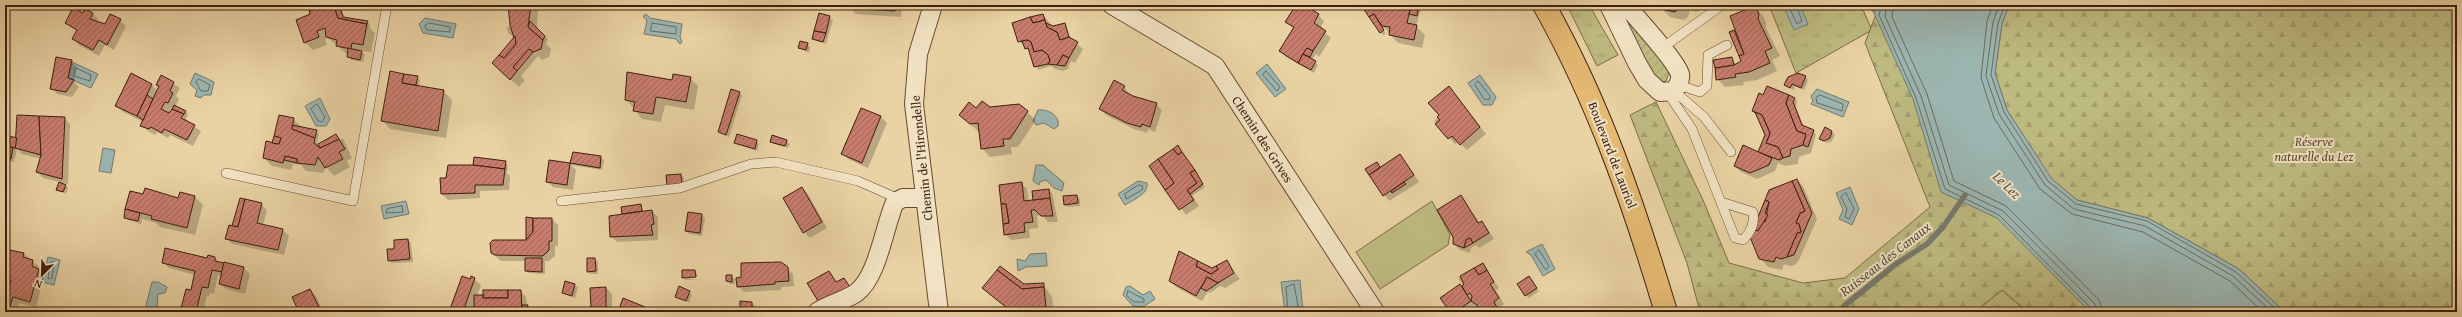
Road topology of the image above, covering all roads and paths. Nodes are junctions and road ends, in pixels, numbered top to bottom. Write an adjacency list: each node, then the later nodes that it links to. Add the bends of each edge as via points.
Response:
1 (387, 5): 12 (lane, via 353,201)
2 (933, 5): 13 (street, Chemin de l'Hirondelle, via 918,54 914,104)
3 (1112, 5): 19 (street, Chemin des Grives, via 1215,66)
4 (1544, 5): 20 (main road, Boulevard de Lauriol, via 1565,42 1622,172)
5 (1609, 5): 10 (street, via 1646,80 1660,92)
6 (1626, 5): 9 (street)
7 (1722, 5): 9 (lane)
8 (1727, 45): 10 (lane, via 1708,55 1706,86 1700,92)
9 (1662, 48): 10 (street, via 1675,64 1680,76)
10 (1673, 89): 11 (lane, via 1704,117); 16 (lane)
11 (1731, 152)
12 (226, 173)
13 (924, 198): 14 (street); 18 (street, Chemin de l'Hirondelle)
14 (899, 200): 15 (lane, via 858,181 776,162 751,164 680,188); 17 (street, via 892,209 874,264 864,285 848,297)
15 (561, 201)
16 (1721, 202)
17 (817, 312)
18 (940, 312)
19 (1375, 312)
20 (1666, 312)

